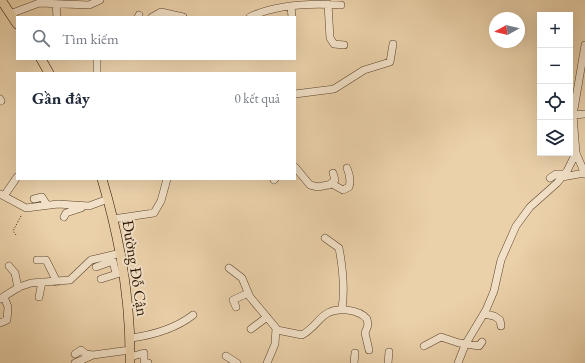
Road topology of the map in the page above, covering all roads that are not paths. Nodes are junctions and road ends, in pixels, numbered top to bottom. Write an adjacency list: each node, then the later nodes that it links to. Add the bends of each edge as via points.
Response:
1 (100, 0): 2 (street, via 89,5)
2 (56, 4): 7 (street, via 39,3); 8 (street)
3 (328, 4): 4 (street); 6 (street); 15 (street, via 330,38 334,44)
4 (341, 5)
5 (2, 6): 7 (main road)
6 (291, 7): 11 (street, via 263,11); 12 (street)
7 (10, 14): 13 (main road)
8 (57, 16)
9 (154, 16): 10 (street, via 161,12)
10 (179, 16)
11 (252, 16)
12 (292, 16)
13 (16, 23)
14 (393, 44): 21 (street, via 390,62 364,70 334,88)
15 (344, 45)
16 (585, 46): 23 (street)
17 (42, 60): 19 (main road)
18 (96, 60): 20 (street)
19 (48, 72)
20 (97, 72)
21 (296, 94)
22 (585, 114): 23 (street)
23 (573, 115): 24 (street)
24 (576, 153): 28 (street); 29 (street)
25 (296, 168): 34 (street, via 310,185)
26 (347, 168): 34 (street, via 349,187 343,190 335,185)
27 (333, 173): 34 (street, via 335,180)
28 (585, 174): 29 (street)
29 (563, 176): 31 (street, via 556,174); 58 (street, via 530,207 516,226 501,260 494,291)
30 (16, 177): 35 (street)
31 (550, 178)
32 (102, 180): 37 (main road, Đường Đỗ Cận)
33 (167, 180): 41 (street, via 161,201 154,213)
34 (329, 185)
35 (2, 195): 38 (street, via 25,207)
36 (34, 199): 38 (street, via 42,197)
37 (108, 199): 39 (street); 41 (main road, Đường Đỗ Cận)
38 (47, 205): 39 (street)
39 (85, 207): 40 (street, via 67,212)
40 (64, 217)
41 (114, 218): 43 (main road, Đường Đỗ Cận)
42 (325, 238): 57 (street, via 339,248 344,270)
43 (121, 253): 48 (main road, Đường Đỗ Cận); 51 (street, via 91,260 70,280)
44 (37, 260): 51 (street, via 46,260)
45 (9, 266): 52 (street, via 15,273)
46 (96, 267): 48 (street, via 113,262)
47 (229, 268): 53 (street, via 242,278)
48 (120, 273): 49 (street); 65 (main road, Đường Đỗ Cận)
49 (101, 279)
50 (42, 282): 51 (street); 52 (street); 54 (street)
51 (57, 282)
52 (18, 288): 55 (street)
53 (248, 293): 56 (street, via 233,300); 60 (street)
54 (39, 297)
55 (2, 298): 61 (street, via 8,307 7,320)
56 (236, 307)
57 (342, 309): 64 (street, via 326,313 302,335); 69 (street, via 357,312 368,319 365,333)
58 (484, 314): 62 (street, via 497,317); 67 (street)
59 (193, 315): 65 (street, via 163,332)
60 (267, 317): 63 (street); 64 (street)
61 (0, 323)
62 (501, 326)
63 (251, 329)
64 (277, 330): 78 (street, via 275,347)
65 (131, 338): 72 (main road, Đường Đỗ Cận)
66 (482, 342): 67 (street, via 479,346)
67 (465, 345): 68 (street, via 441,337); 80 (street)
68 (424, 346)
69 (369, 350)
70 (355, 353): 79 (street)
71 (75, 354): 74 (street, via 81,350)
72 (130, 356): 74 (street); 76 (street, via 144,353 144,362)
73 (226, 356): 77 (street)
74 (90, 358): 75 (street)
75 (75, 363)
76 (148, 363)
77 (237, 363)
78 (267, 363)
79 (354, 363)
80 (458, 363)

